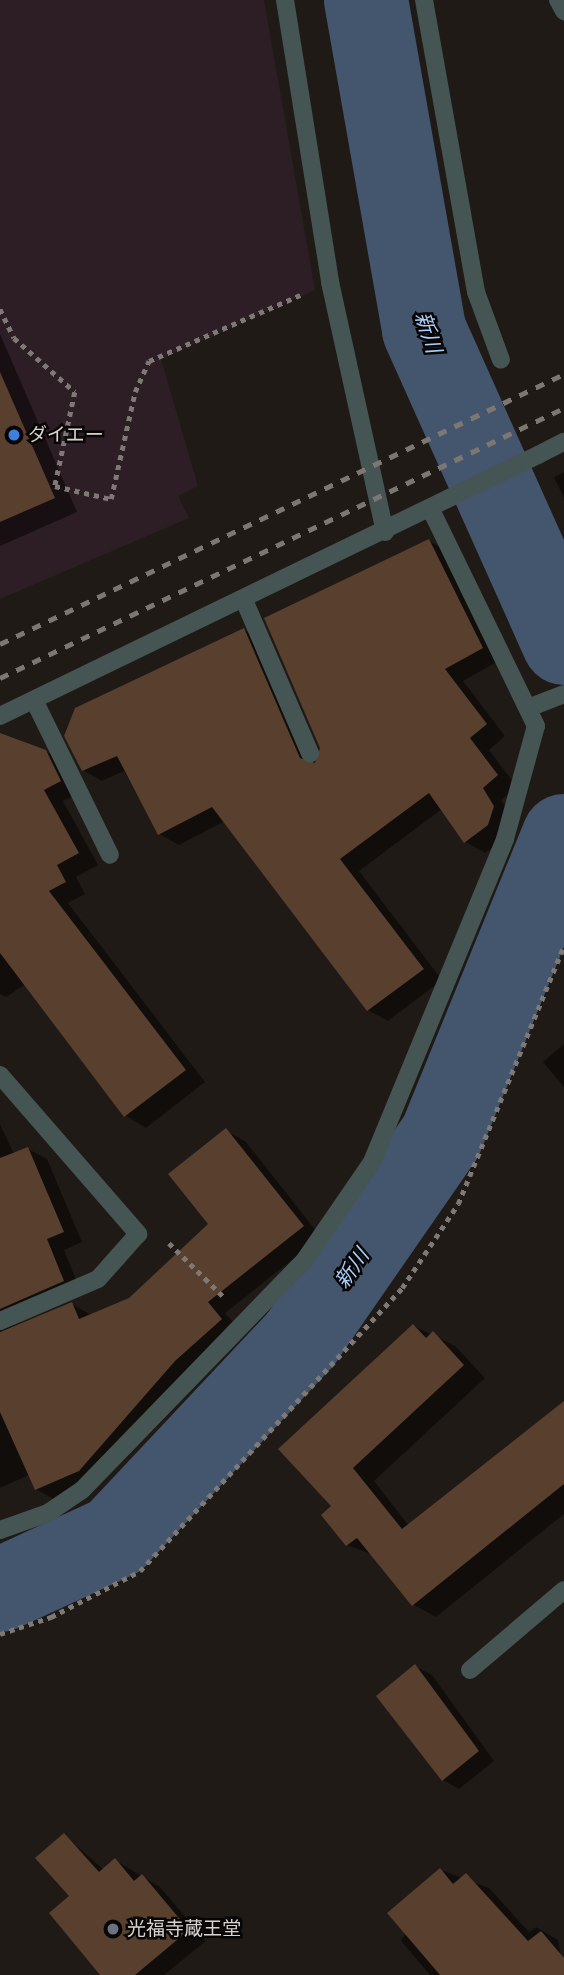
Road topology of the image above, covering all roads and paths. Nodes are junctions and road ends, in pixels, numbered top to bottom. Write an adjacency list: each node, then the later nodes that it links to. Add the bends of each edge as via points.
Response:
1 (285, 0): 5 (street)
2 (424, 0): 7 (street, via 476,292)
3 (558, 0): 4 (street)
4 (564, 11)
5 (330, 282): 6 (path, via 149,361 135,392 111,499 55,486 75,392 14,338); 10 (street)
6 (0, 309)
7 (501, 360)
8 (564, 442): 9 (street)
9 (431, 510): 10 (street); 14 (street)
10 (385, 531): 11 (street)
11 (244, 600): 13 (street); 16 (street)
12 (564, 694): 14 (street)
13 (35, 702): 15 (street); 17 (street)
14 (535, 706): 22 (street, via 536,726 505,839 372,1162 304,1261)
15 (0, 716)
16 (310, 753)
17 (110, 855)
18 (564, 946): 25 (path, via 458,1204 402,1289 140,1572 51,1618)
19 (0, 1075): 20 (street)
20 (138, 1234): 21 (street, via 99,1279); 22 (path, via 166,1240)
21 (0, 1321)
22 (248, 1322): 23 (street, via 82,1490 48,1513)
23 (2, 1525)
24 (564, 1590): 26 (street)
25 (0, 1634)
26 (470, 1670)

